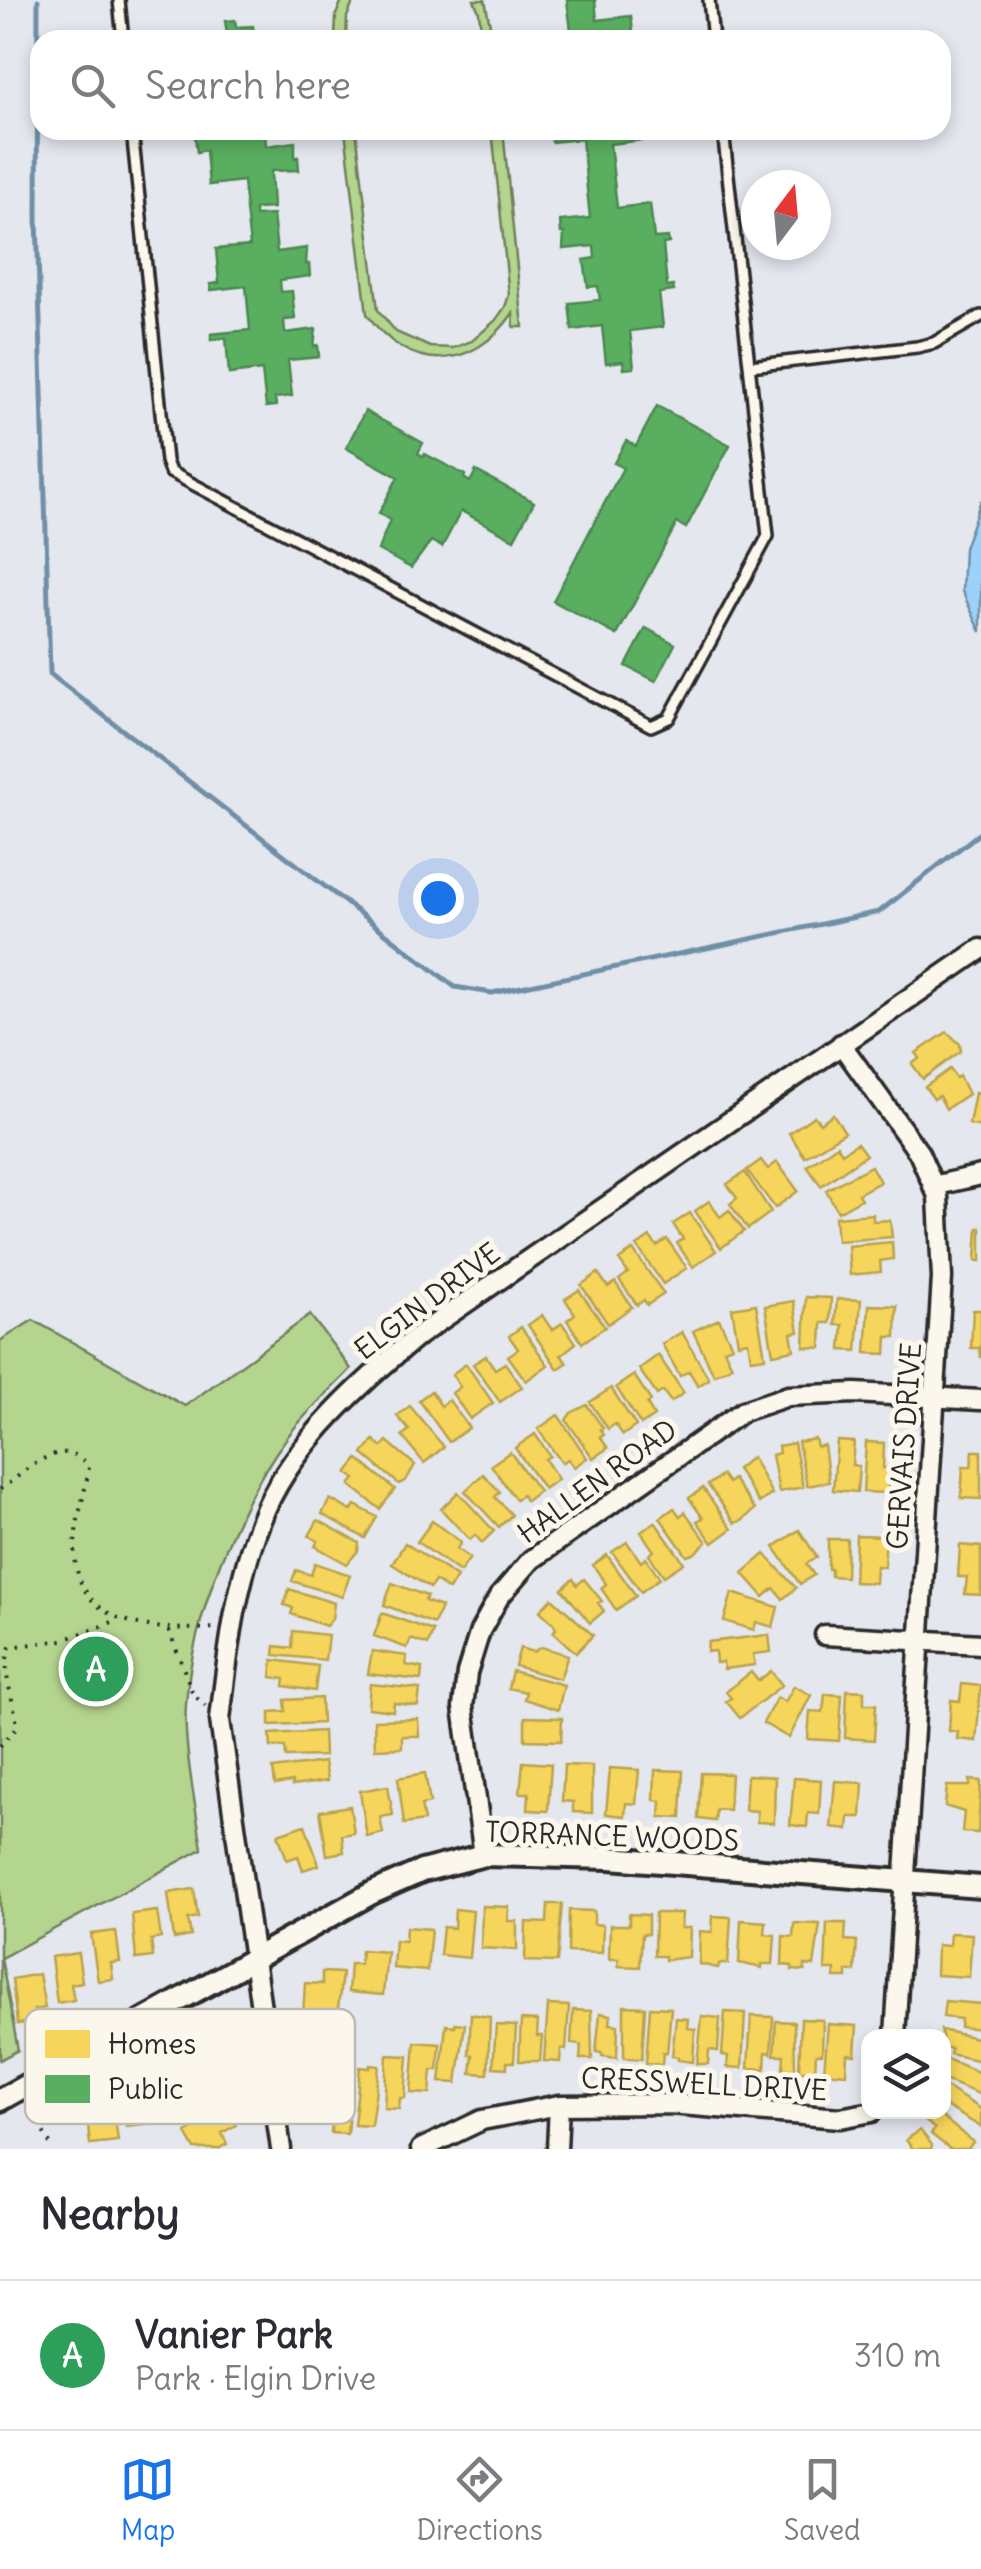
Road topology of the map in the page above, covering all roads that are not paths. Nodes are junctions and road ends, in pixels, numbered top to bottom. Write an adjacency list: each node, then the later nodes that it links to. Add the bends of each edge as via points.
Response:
1 (119, 0): 3 (lane)
2 (708, 0): 4 (lane)
3 (122, 30)
4 (712, 30)
5 (133, 140): 8 (lane, via 170,472 641,724 668,718 768,536)
6 (724, 140): 8 (lane)
7 (981, 316): 8 (lane, via 917,347)
8 (750, 366)
9 (981, 949): 10 (street, ELGIN DRIVE)
10 (841, 1044): 12 (street, GERVAIS DRIVE, via 920,1153); 21 (street, ELGIN DRIVE, via 418,1335 310,1439 267,1506 245,1569 220,1720)
11 (981, 1174): 12 (street)
12 (933, 1186): 13 (street, GERVAIS DRIVE, via 942,1278)
13 (935, 1397): 14 (street, HALLEN ROAD); 16 (street, GERVAIS DRIVE); 18 (street, HALLEN ROAD, via 788,1396 743,1411 530,1560 480,1631 467,1674 463,1707)
14 (981, 1400)
15 (826, 1635): 16 (street)
16 (919, 1640): 17 (street); 19 (street, GERVAIS DRIVE)
17 (981, 1644)
18 (484, 1855): 19 (street, TORRANCE WOODS); 21 (street, TORRANCE WOODS, via 422,1870)
19 (904, 1881): 20 (street, TORRANCE WOODS); 24 (street)
20 (981, 1888)
21 (255, 1956): 22 (street, TORRANCE WOODS); 23 (street, ELGIN DRIVE)
22 (161, 2009)
23 (262, 2009)
24 (896, 2029)
25 (559, 2105): 26 (street, CRESSWELL DRIVE); 29 (street, CRESSWELL DRIVE, via 482,2120); 30 (street)
26 (861, 2114)
27 (277, 2124): 28 (street, ELGIN DRIVE)
28 (280, 2149)
29 (420, 2149)
30 (557, 2149)

